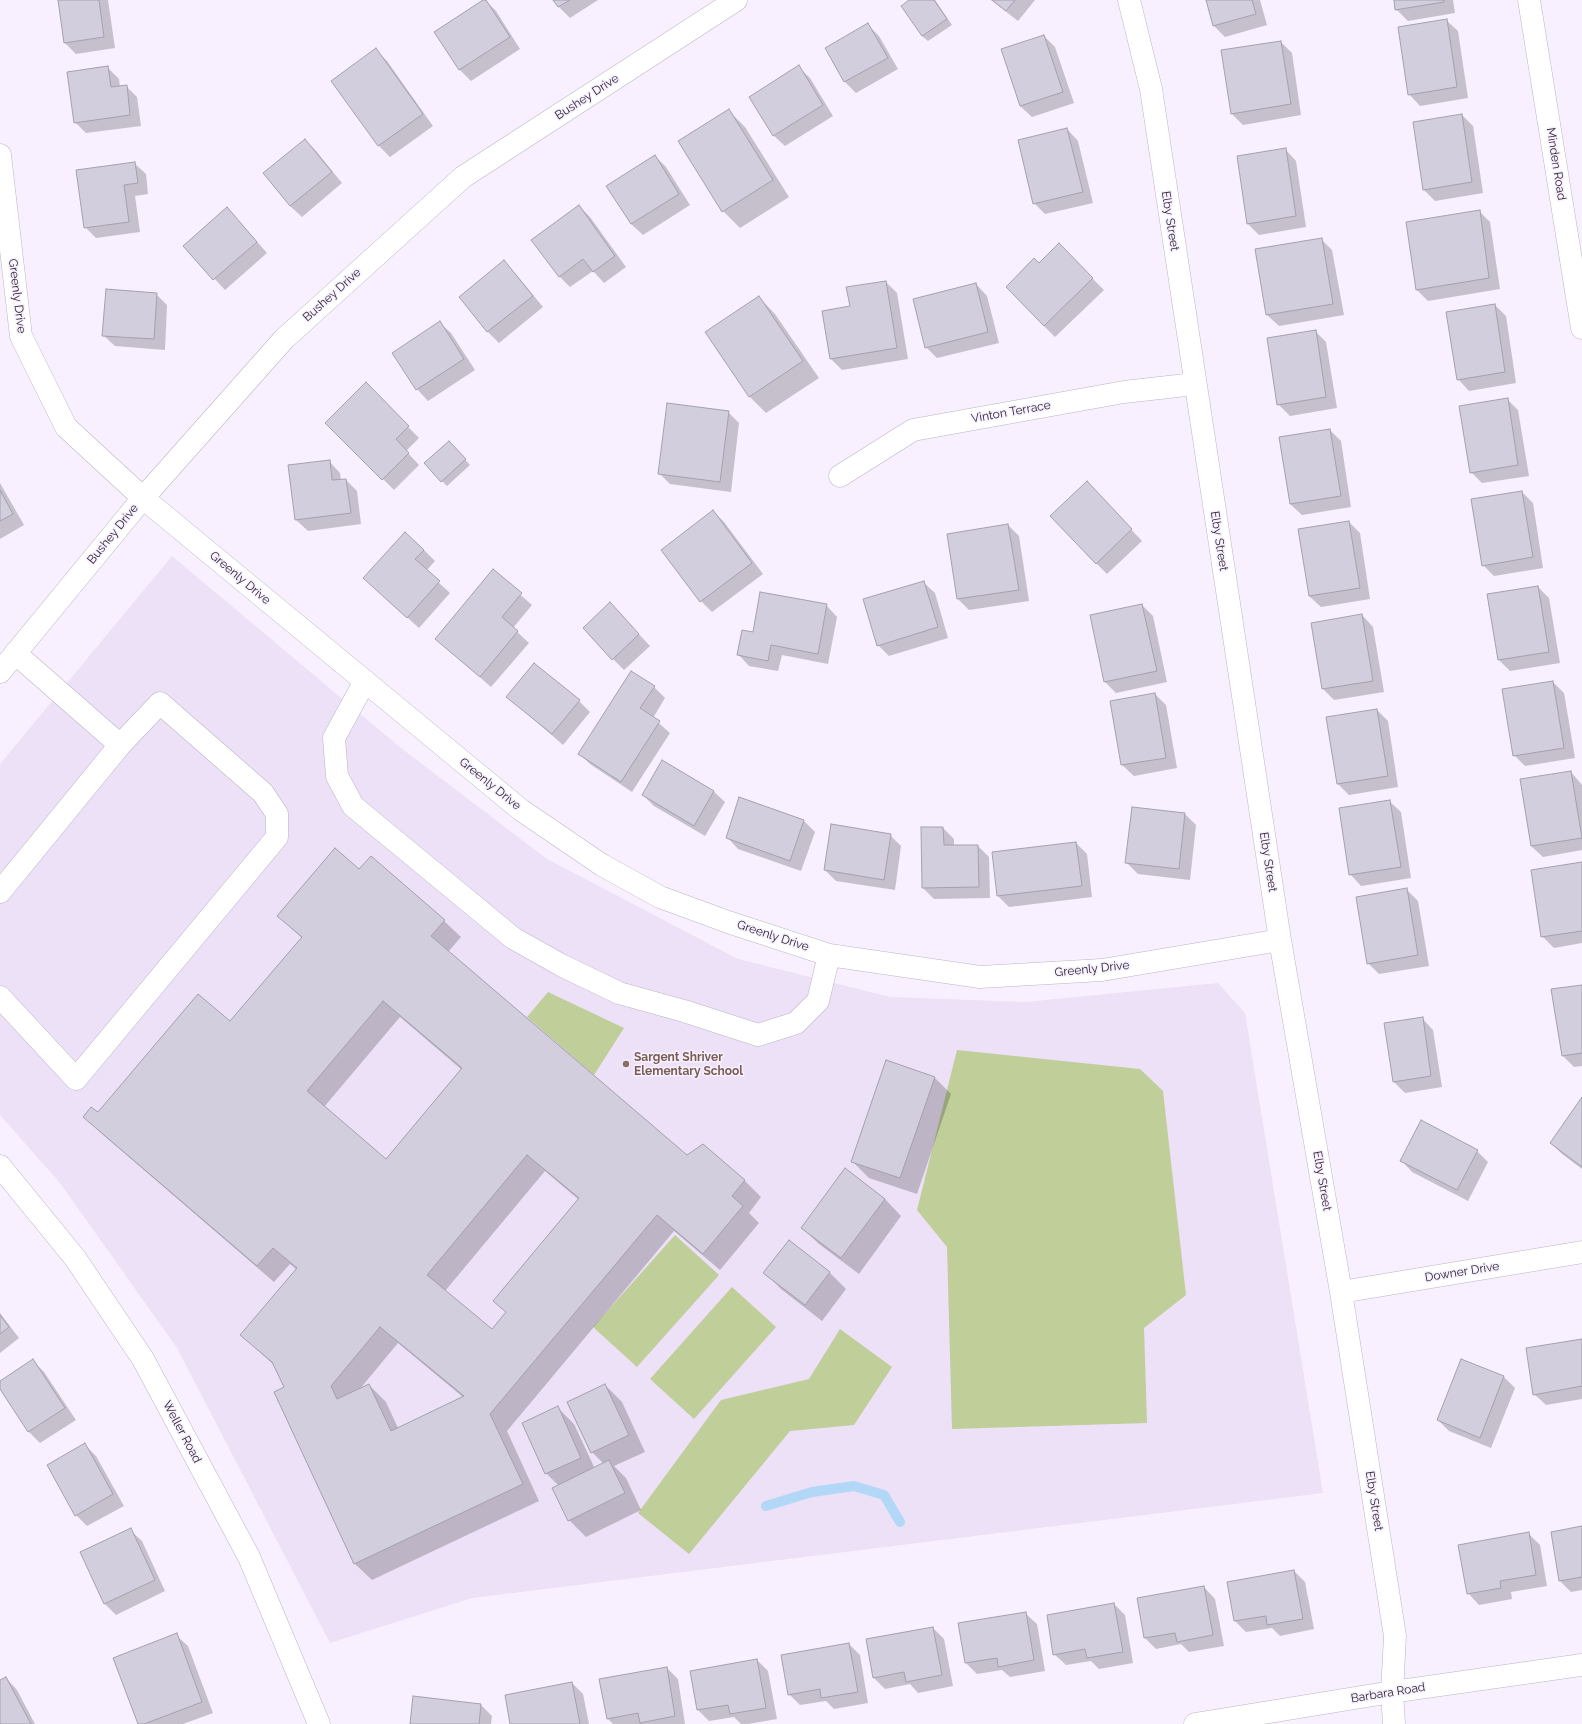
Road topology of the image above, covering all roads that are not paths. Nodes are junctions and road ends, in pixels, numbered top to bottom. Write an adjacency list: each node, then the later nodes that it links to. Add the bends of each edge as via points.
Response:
1 (736, 0): 8 (street, Bushey Drive, via 463,177 284,339)
2 (1129, 0): 6 (street, Elby Street, via 1151,89)
3 (1529, 0): 5 (street, Minden Road)
4 (0, 155): 8 (street, Greenly Drive, via 21,336 66,427)
5 (1582, 328)
6 (1195, 384): 7 (street, Vinton Terrace, via 1124,392 914,430); 14 (street, Elby Street)
7 (840, 476)
8 (143, 498): 9 (street, Bushey Drive); 11 (street, Greenly Drive)
9 (15, 653): 10 (street, Bushey Drive); 12 (street)
10 (0, 672)
11 (366, 681): 15 (street, Greenly Drive, via 522,810 602,865 660,897); 15 (street, via 334,738 337,776 353,806 512,938 619,993 758,1035 796,1023 818,1001)
12 (120, 745): 13 (street); 16 (street, via 160,703 263,793 277,814 277,837 76,1078)
13 (0, 892)
14 (1280, 940): 15 (street, Greenly Drive, via 1102,970 980,977); 19 (street, Elby Street)
15 (829, 954)
16 (0, 997)
17 (0, 1166): 22 (street, Weller Road, via 75,1258 143,1359 249,1557)
18 (1582, 1252): 19 (street, Downer Drive)
19 (1341, 1292): 21 (street, Elby Street, via 1395,1636)
20 (1582, 1665): 21 (street, Barbara Road)
21 (1392, 1692): 23 (street, Barbara Road); 24 (street, Elby Street)
22 (319, 1724)
23 (1195, 1724)
24 (1394, 1724)

